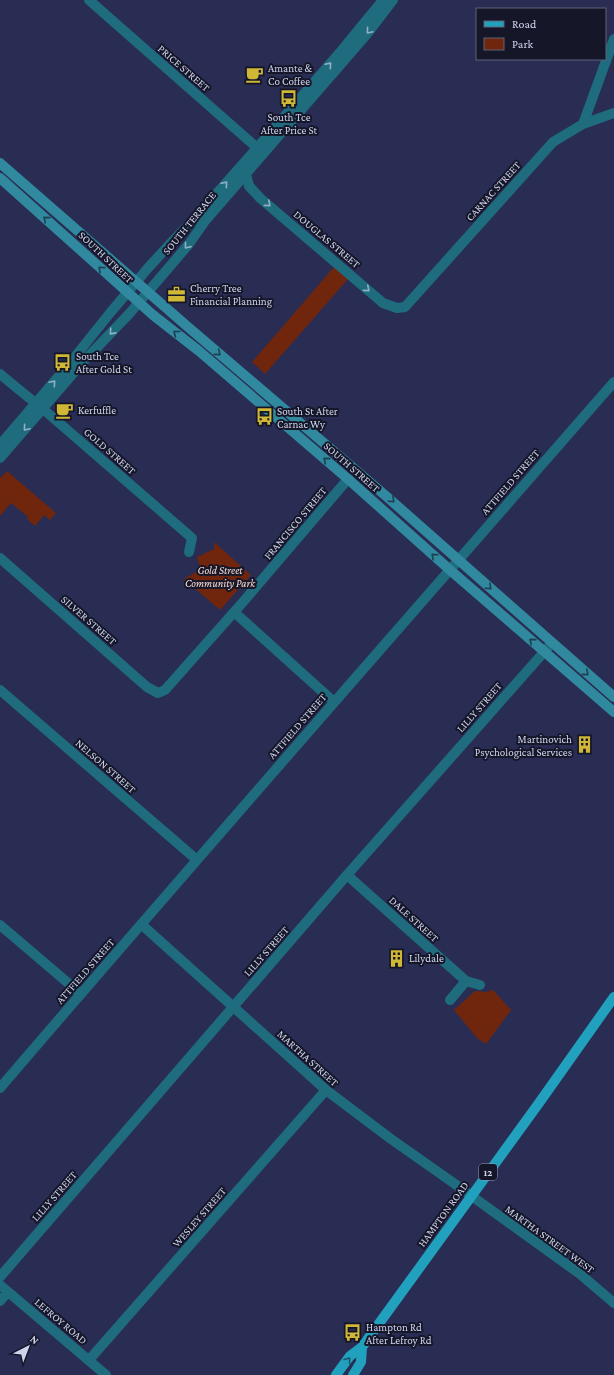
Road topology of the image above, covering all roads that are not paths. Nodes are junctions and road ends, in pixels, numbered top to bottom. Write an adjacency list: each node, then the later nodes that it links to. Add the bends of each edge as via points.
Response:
1 (89, 0): 7 (street, PRICE STREET)
2 (383, 0): 7 (street, SOUTH TERRACE, one-way to 2)
3 (393, 0): 7 (street, SOUTH TERRACE, one-way to 7, via 367,34)
4 (614, 39): 6 (street)
5 (614, 112): 6 (street, CARNAC STREET)
6 (583, 124): 16 (street, CARNAC STREET, via 552,142)
7 (261, 151): 10 (street, SOUTH TERRACE); 12 (street, SOUTH TERRACE, one-way to 7)
8 (0, 164): 9 (main road, SOUTH STREET)
9 (11, 173): 11 (street); 12 (main road, SOUTH STREET)
10 (246, 174): 13 (street, SOUTH TERRACE, one-way to 13); 16 (street, DOUGLAS STREET, one-way to 16, via 249,186 254,192 383,302 397,308)
11 (1, 183): 14 (main road, SOUTH STREET, one-way to 11)
12 (136, 282): 13 (main road, SOUTH STREET); 14 (street, SOUTH TERRACE)
13 (148, 292): 15 (street, SOUTH TERRACE); 25 (main road, SOUTH STREET, one-way to 25)
14 (127, 293): 15 (main road, SOUTH STREET); 19 (street, SOUTH TERRACE, one-way to 14)
15 (138, 302): 19 (street, SOUTH TERRACE, one-way to 19, via 98,347); 22 (main road, SOUTH STREET, one-way to 15)
16 (405, 307)
17 (0, 374): 19 (street, GOLD STREET)
18 (614, 382): 25 (street, ATTFIELD STREET)
19 (39, 406): 20 (street, SOUTH TERRACE); 21 (street, SOUTH TERRACE, one-way to 21); 23 (street, GOLD STREET, via 192,538)
20 (0, 445)
21 (0, 458)
22 (348, 479): 26 (main road, SOUTH STREET, one-way to 22); 27 (street, FRANCISCO STREET)
23 (189, 552)
24 (0, 558): 31 (street, SILVER STREET, via 147,687 158,693)
25 (458, 560): 26 (street, ATTFIELD STREET); 28 (main road, SOUTH STREET, one-way to 28)
26 (450, 570): 29 (main road, SOUTH STREET, one-way to 26); 33 (street, ATTFIELD STREET)
27 (234, 612): 31 (street, FRANCISCO STREET); 33 (street)
28 (552, 643): 29 (street, LILLY STREET); 32 (main road, SOUTH STREET, one-way to 32)
29 (544, 652): 34 (main road, SOUTH STREET); 36 (street, LILLY STREET)
30 (0, 690): 35 (street, NELSON STREET)
31 (166, 690)
32 (614, 697)
33 (334, 702): 35 (street, ATTFIELD STREET)
34 (614, 712)
35 (197, 860): 37 (street, ATTFIELD STREET)
36 (347, 875): 39 (street, DALE STREET); 44 (street, LILLY STREET)
37 (141, 924): 41 (street, ATTFIELD STREET); 44 (street, MARTHA STREET)
38 (0, 925): 41 (street)
39 (466, 981): 40 (street, DALE STREET); 43 (street)
40 (480, 985)
41 (81, 994): 45 (street, ATTFIELD STREET)
42 (614, 997): 47 (main road, HAMPTON ROAD / 12)
43 (450, 1000)
44 (234, 1007): 46 (street, MARTHA STREET); 48 (street, LILLY STREET)
45 (0, 1088)
46 (326, 1090): 47 (street, MARTHA STREET); 53 (street, WESLEY STREET)
47 (471, 1195): 51 (street, MARTHA STREET WEST, via 580,1274); 52 (main road, HAMPTON ROAD / 12)
48 (0, 1276)
49 (4, 1289): 50 (street); 53 (street, LEFROY ROAD)
50 (0, 1301)
51 (614, 1303)
52 (362, 1347): 55 (main road, HAMPTON ROAD / 12, one-way to 52, via 350,1356); 56 (main road, HAMPTON ROAD / 12, via 361,1362)
53 (89, 1360): 54 (street, LEFROY ROAD)
54 (106, 1375)
55 (336, 1375)
56 (353, 1375)

